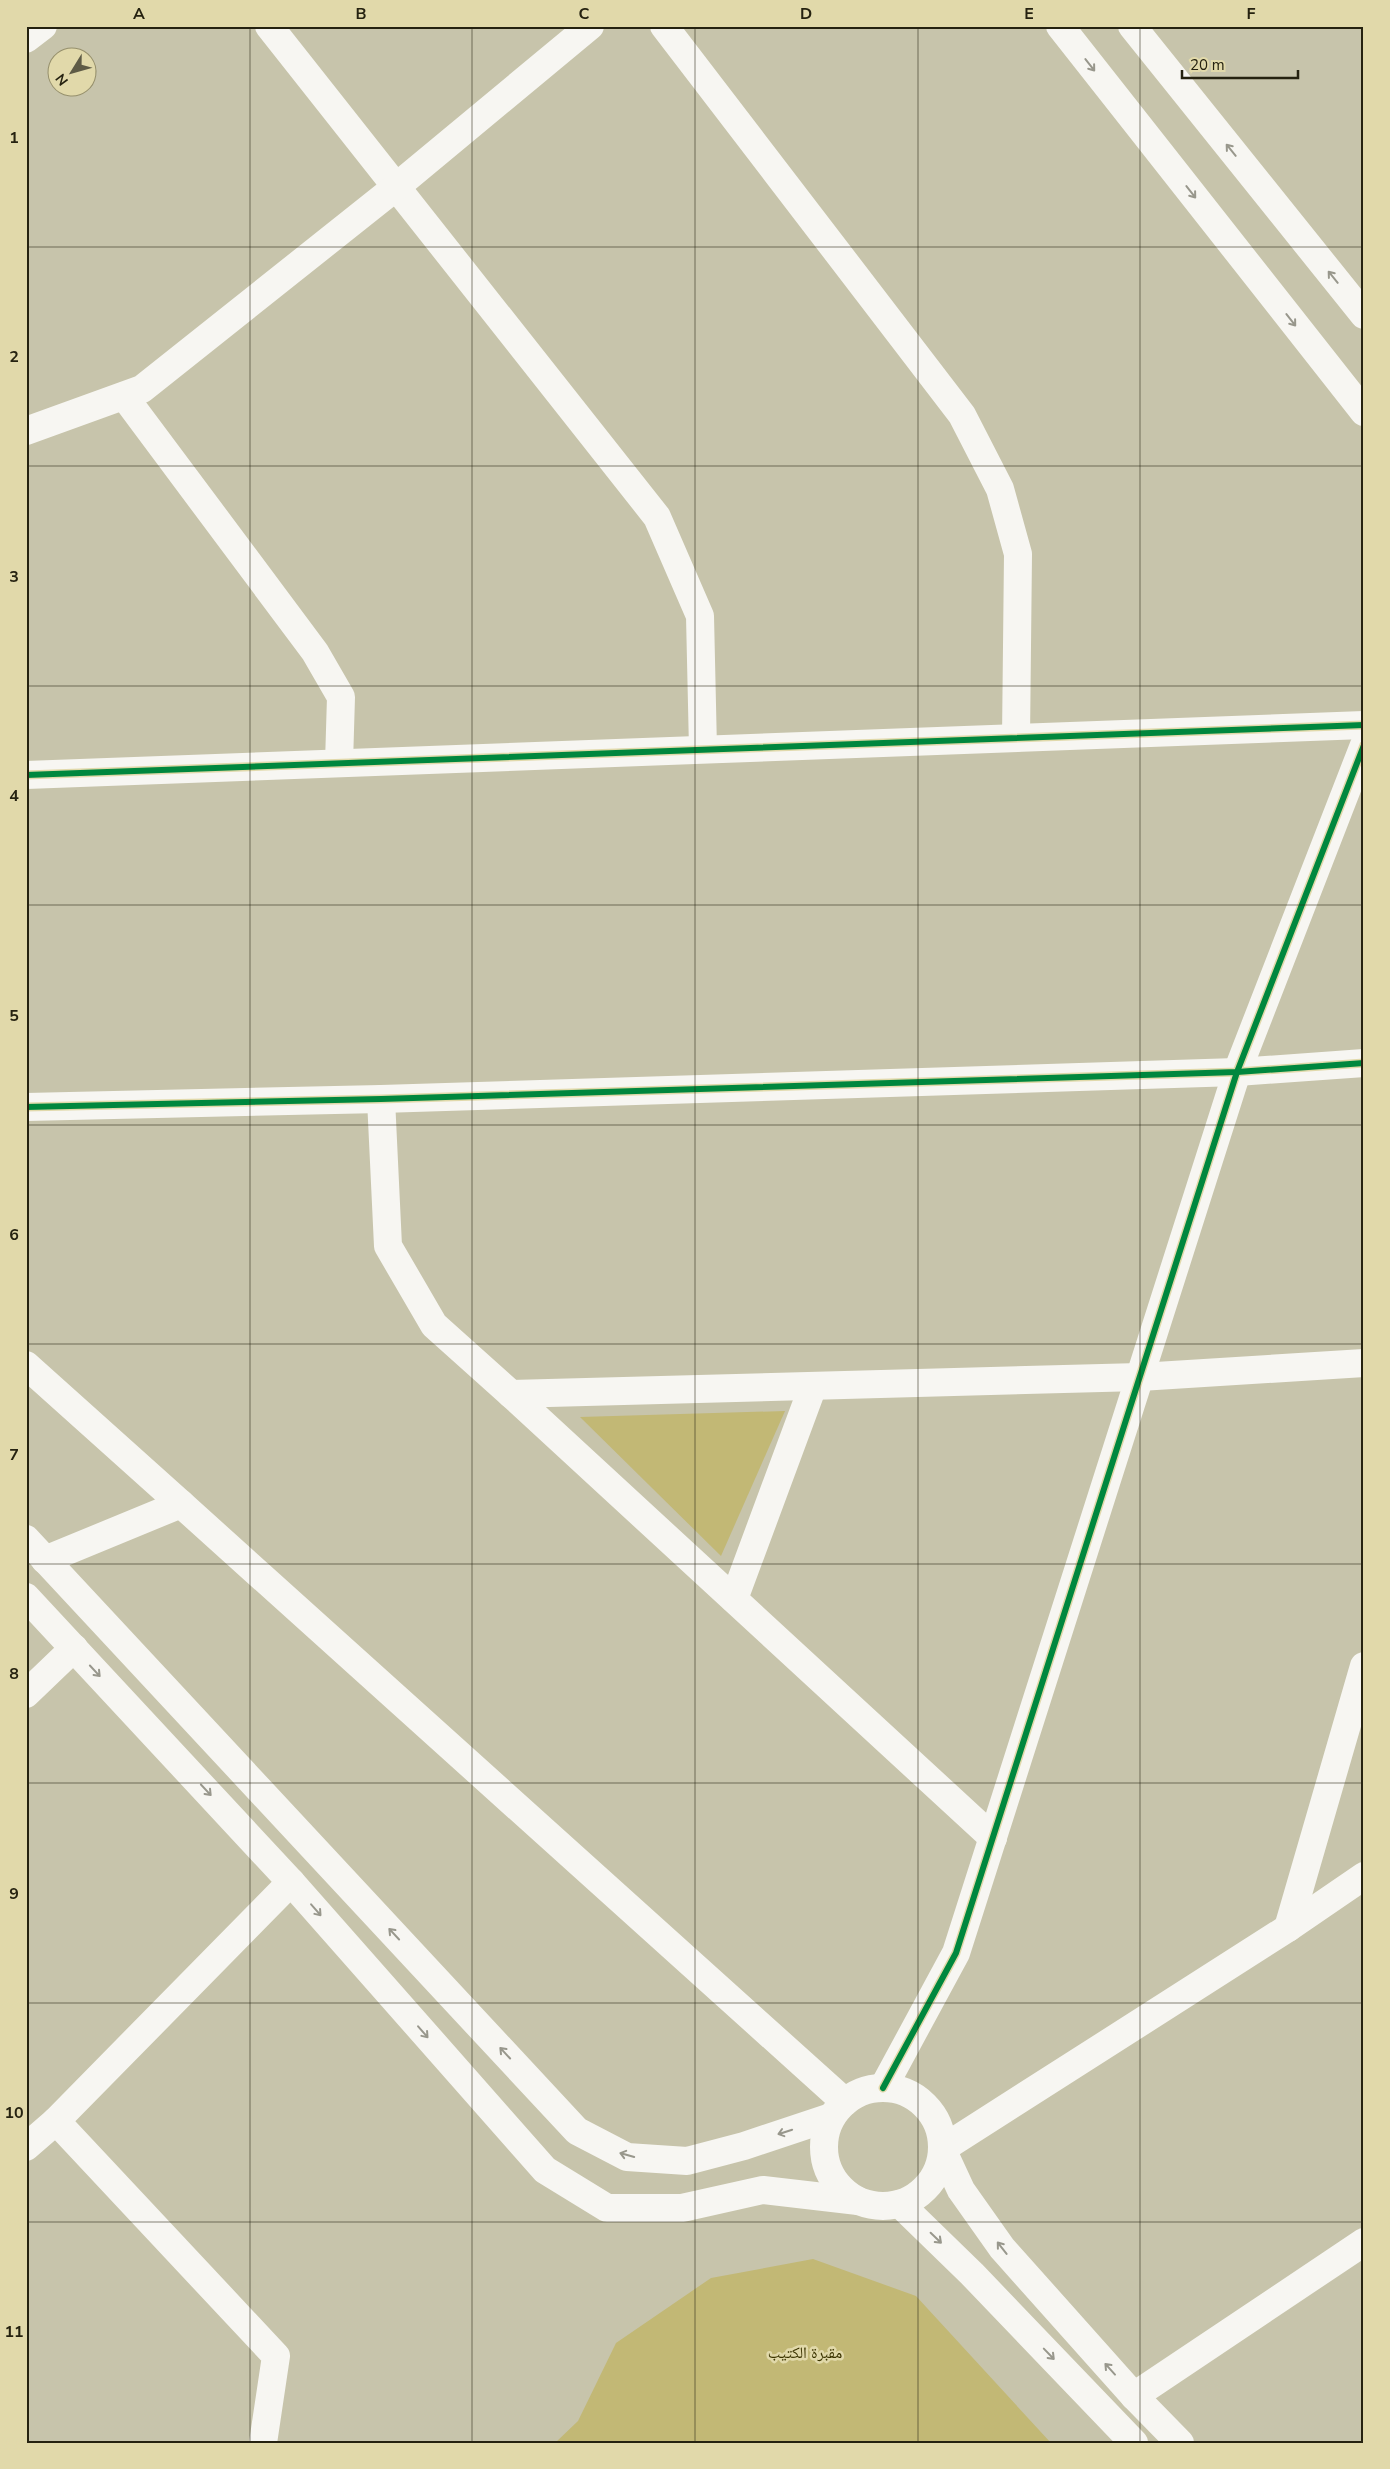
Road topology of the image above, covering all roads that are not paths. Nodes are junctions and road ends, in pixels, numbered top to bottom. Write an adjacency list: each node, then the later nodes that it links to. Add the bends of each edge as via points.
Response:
1 (43, 26): 7 (street)
2 (269, 26): 8 (street)
3 (590, 26): 8 (street)
4 (664, 26): 14 (street, via 962,415 1000,489 1018,554)
5 (1060, 26): 11 (street, one-way to 11)
6 (1132, 26): 9 (street, one-way to 6)
7 (26, 39)
8 (396, 187): 10 (street, via 142,389); 16 (street, via 657,517 700,616)
9 (1364, 314)
10 (124, 396): 12 (street); 17 (street, via 315,652 340,697)
11 (1364, 412)
12 (26, 431)
13 (1364, 725): 14 (street)
14 (1016, 738): 16 (street)
15 (1364, 745): 20 (street)
16 (704, 749): 17 (street)
17 (340, 763): 18 (street)
18 (26, 775)
19 (1364, 1063): 20 (street)
20 (1237, 1072): 21 (street); 25 (street)
21 (381, 1099): 22 (street); 27 (street, via 388,1246 434,1325)
22 (26, 1107)
23 (1364, 1363): 25 (street)
24 (26, 1365): 28 (street)
25 (1140, 1377): 26 (street); 36 (street)
26 (813, 1386): 27 (street); 32 (street)
27 (511, 1394): 32 (street)
28 (181, 1504): 30 (street); 41 (street)
29 (26, 1539): 30 (street)
30 (45, 1560): 41 (street, one-way to 30, via 744,2146 687,2160 627,2157 577,2131)
31 (26, 1597): 33 (street)
32 (734, 1599): 36 (street)
33 (74, 1648): 35 (street); 38 (street, one-way to 38)
34 (1364, 1666): 39 (street)
35 (26, 1694)
36 (993, 1838): 40 (street, via 956,1953)
37 (1364, 1876): 39 (street)
38 (291, 1882): 42 (street); 45 (street, one-way to 45, via 545,2170 607,2208 682,2208 763,2190)
39 (1288, 1928): 44 (street)
40 (883, 2088): 41 (street, via 863,2091); 44 (street, via 918,2100 931,2114 939,2130)
41 (838, 2109): 45 (street, via 823,2140 826,2165 838,2186)
42 (56, 2121): 43 (street); 49 (street, via 276,2356)
43 (26, 2147)
44 (942, 2148): 46 (street, via 930,2183 917,2196); 48 (street, one-way to 44, via 1002,2248 961,2190)
45 (858, 2201): 46 (street, via 879,2207)
46 (900, 2204): 50 (street, one-way to 50)
47 (1364, 2242): 48 (street)
48 (1134, 2396): 51 (street)
49 (263, 2443)
50 (1134, 2443)
51 (1180, 2443)

